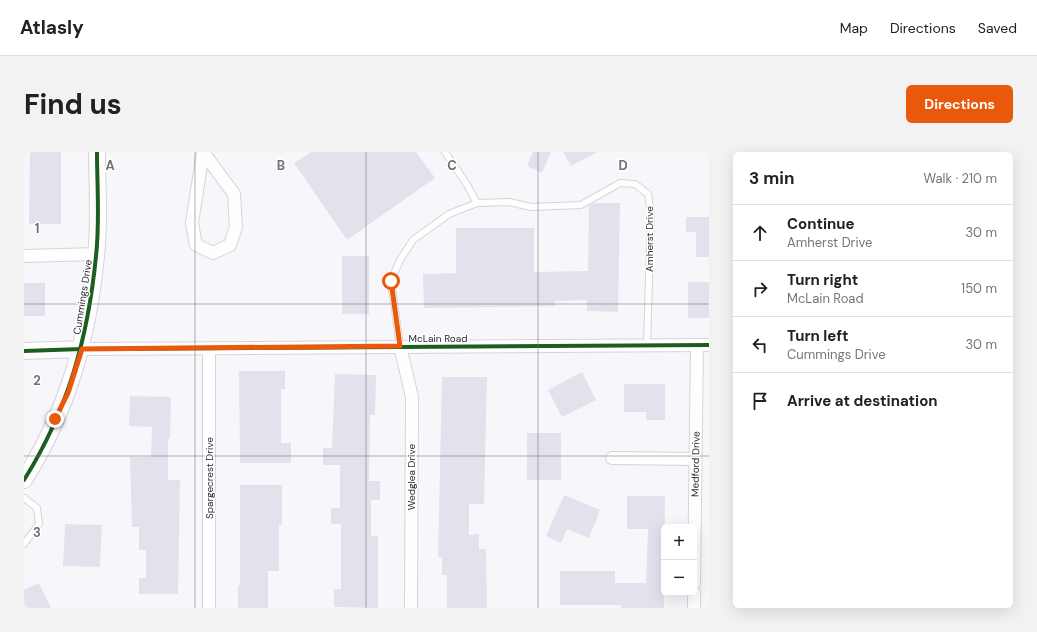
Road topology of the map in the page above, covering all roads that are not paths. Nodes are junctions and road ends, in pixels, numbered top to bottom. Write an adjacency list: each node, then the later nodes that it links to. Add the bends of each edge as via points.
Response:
1 (97, 152): 5 (street, Cummings Drive)
2 (203, 152): 2 (street, via 192,223 196,245 213,253 230,245 236,227 234,194)
3 (445, 152): 4 (lane)
4 (477, 203): 8 (lane, Amherst Drive, via 509,202 531,207 581,205 620,183 635,184 648,194 651,213); 10 (lane, Amherst Drive, via 449,214 413,240 400,260 391,281)
5 (96, 254): 6 (street); 12 (street, Cummings Drive)
6 (24, 256)
7 (709, 344): 9 (street, McLain Road)
8 (647, 345): 9 (street, McLain Road); 10 (street, McLain Road)
9 (697, 345): 15 (street, Medford Drive)
10 (400, 346): 11 (street, McLain Road); 22 (street, Wedglea Drive, via 412,397)
11 (209, 348): 12 (street, McLain Road); 21 (street, Spargecrest Drive)
12 (82, 349): 13 (street, McLain Road); 16 (street, Cummings Drive, via 68,393)
13 (24, 351)
14 (612, 458): 15 (street)
15 (696, 459): 19 (street, Medford Drive)
16 (24, 480)
17 (24, 498): 18 (lane, via 37,508 39,524)
18 (24, 544)
19 (694, 560)
20 (694, 596): 23 (street)
21 (209, 608)
22 (411, 608)
23 (694, 608)

